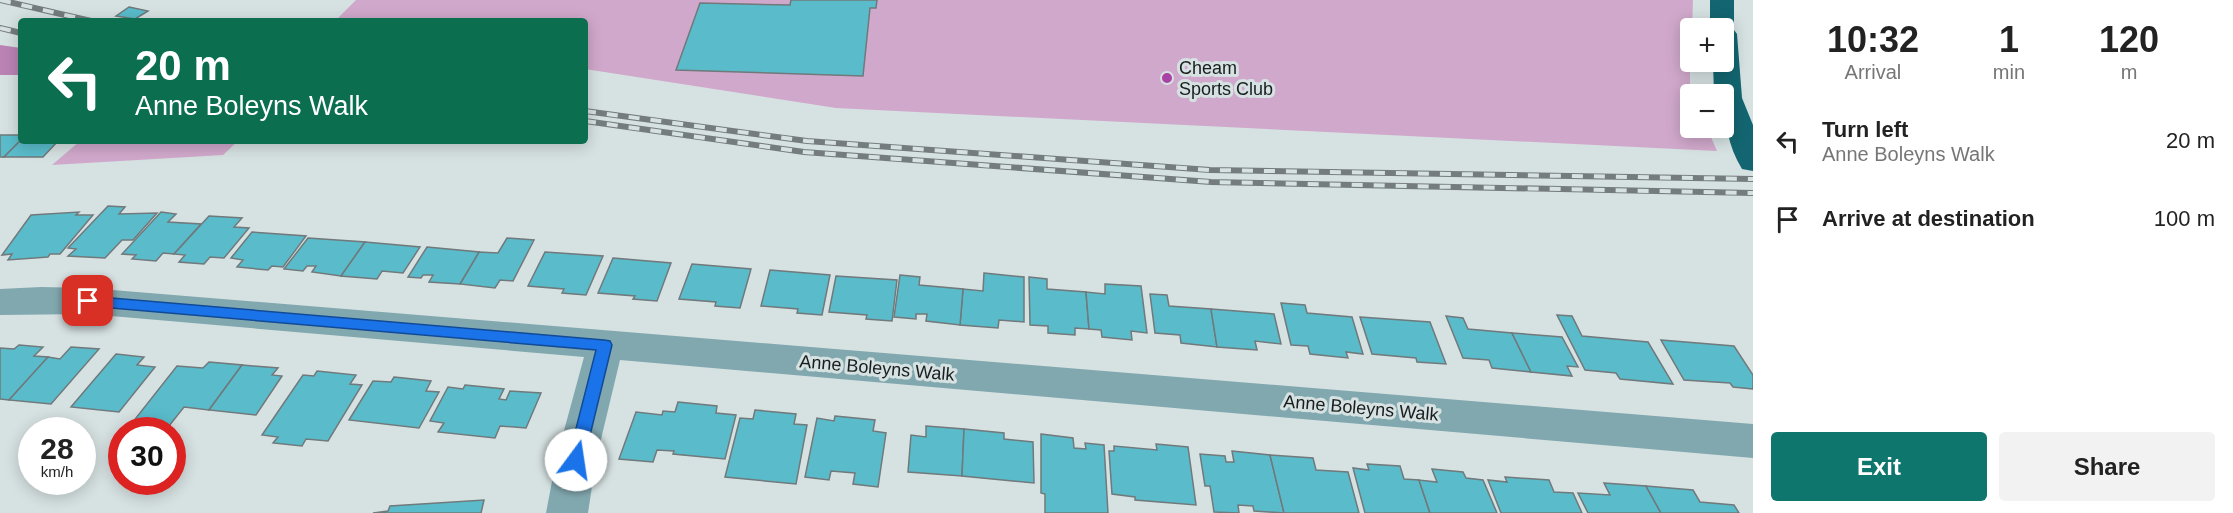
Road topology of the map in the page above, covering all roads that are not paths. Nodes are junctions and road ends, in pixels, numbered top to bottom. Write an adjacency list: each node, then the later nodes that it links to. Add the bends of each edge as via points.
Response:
1 (1722, 0): 2 (highway)
2 (1723, 18)
3 (1726, 72): 4 (highway, via 1728,98)
4 (1749, 153)
5 (0, 302): 6 (street, Anne Boleyns Walk, via 88,301)
6 (604, 345): 7 (street, Anne Boleyns Walk); 8 (street)
7 (1753, 441)
8 (567, 513)

